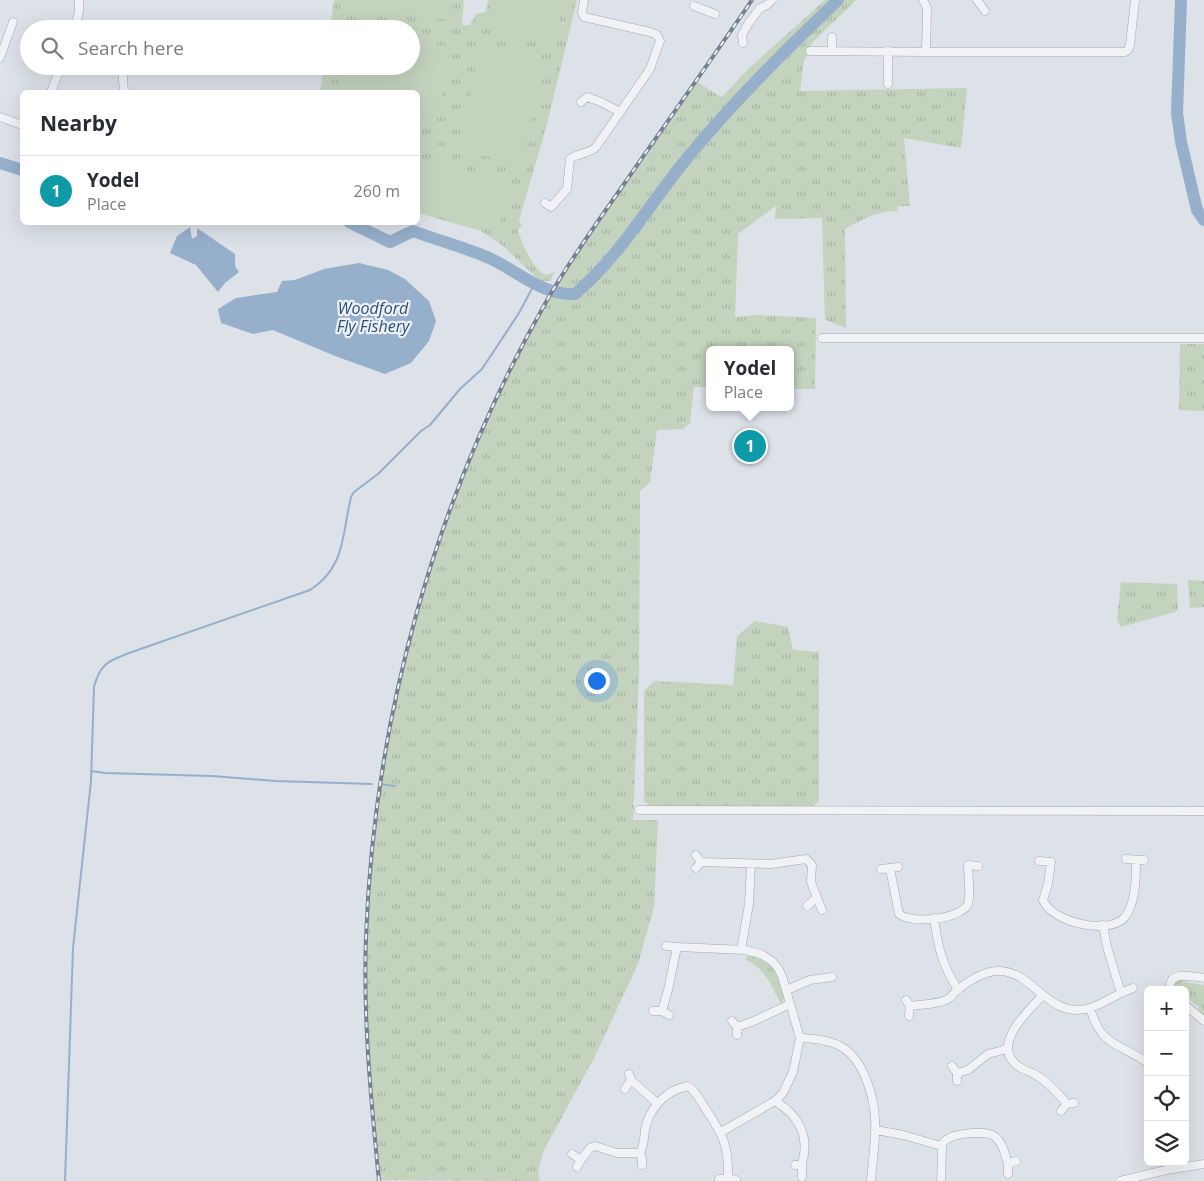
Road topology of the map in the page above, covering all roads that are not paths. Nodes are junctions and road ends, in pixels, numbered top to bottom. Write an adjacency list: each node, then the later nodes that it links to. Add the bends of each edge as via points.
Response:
1 (80, 0): 11 (street)
2 (584, 0): 26 (street, via 584,17 650,32 660,39 650,69)
3 (923, 0): 18 (street, via 927,8)
4 (1135, 0): 18 (street, via 1130,45 1125,52)
5 (978, 1): 8 (street)
6 (770, 2): 9 (street); 14 (street, via 760,8 748,24 742,35)
7 (699, 5): 10 (street)
8 (985, 11)
9 (774, 13)
10 (715, 14)
11 (77, 20)
12 (12, 22): 19 (street)
13 (832, 38): 16 (street)
14 (743, 43)
15 (810, 51): 16 (street)
16 (832, 51): 17 (street)
17 (888, 52): 18 (street); 22 (street)
18 (926, 52)
19 (0, 58)
20 (55, 75): 23 (street)
21 (123, 75): 24 (street)
22 (888, 84)
23 (51, 90)
24 (124, 90)
25 (586, 97): 26 (street)
26 (620, 112): 29 (street, via 594,150 570,159 567,189)
27 (0, 117): 28 (street)
28 (20, 124)
29 (551, 207)
30 (822, 338): 31 (street)
31 (1204, 338)
32 (639, 810): 33 (street)
33 (1204, 811)
34 (1126, 859): 44 (street, via 1140,860 1126,916)
35 (1039, 860): 44 (street, via 1053,860 1044,904 1074,923)
36 (698, 862): 37 (street)
37 (751, 864): 40 (street, via 806,859 812,865 811,882); 47 (street, via 750,896)
38 (978, 866): 43 (street, via 968,865 967,905 957,913)
39 (881, 869): 43 (street, via 894,868 899,914 912,919)
40 (816, 898): 41 (street); 42 (street)
41 (807, 906)
42 (822, 910)
43 (934, 918): 53 (street, via 946,971)
44 (1104, 925): 54 (street)
45 (666, 946): 46 (street)
46 (677, 947): 47 (street); 59 (street, via 665,1013)
47 (741, 950): 52 (street, via 757,953 772,961 780,971)
48 (832, 977): 52 (street, via 810,980)
49 (1204, 978): 50 (street, via 1178,975)
50 (1170, 986)
51 (1133, 988): 54 (street)
52 (787, 990): 56 (street)
53 (958, 990): 55 (street, via 976,977 1000,971 1022,979); 60 (street, via 940,1002 908,1003)
54 (1121, 993): 57 (street)
55 (1042, 996): 57 (street, via 1062,1007); 64 (street, via 1010,1036)
56 (790, 1004): 62 (street); 63 (street)
57 (1090, 1008): 65 (street, via 1104,1037)
58 (1189, 1008): 61 (street)
59 (653, 1011)
60 (909, 1016)
61 (1204, 1021)
62 (735, 1028)
63 (800, 1038): 68 (street, via 793,1072); 71 (street, via 830,1042 854,1055 872,1093)
64 (1008, 1049): 66 (street, via 988,1054 968,1070); 70 (street, via 1016,1065 1045,1082 1070,1103)
65 (1144, 1061)
66 (955, 1073)
67 (625, 1089): 69 (street, via 630,1077)
68 (776, 1101): 72 (street); 81 (street, via 791,1112 801,1128 804,1156 798,1164)
69 (657, 1103): 72 (street, via 688,1086); 74 (street, via 648,1118)
70 (1061, 1111)
71 (876, 1130): 73 (street); 84 (street)
72 (721, 1132): 82 (street)
73 (941, 1146): 80 (street, via 955,1135 989,1134 1000,1142 1012,1162); 85 (street)
74 (640, 1153): 75 (street, via 617,1153 595,1146 579,1164); 77 (street)
75 (572, 1154)
76 (1204, 1164): 78 (street)
77 (642, 1165)
78 (1189, 1165)
79 (1165, 1166): 86 (street)
80 (1008, 1174)
81 (802, 1178)
82 (732, 1179): 83 (street)
83 (719, 1180)
84 (871, 1181)
85 (941, 1181)
86 (1120, 1181)

